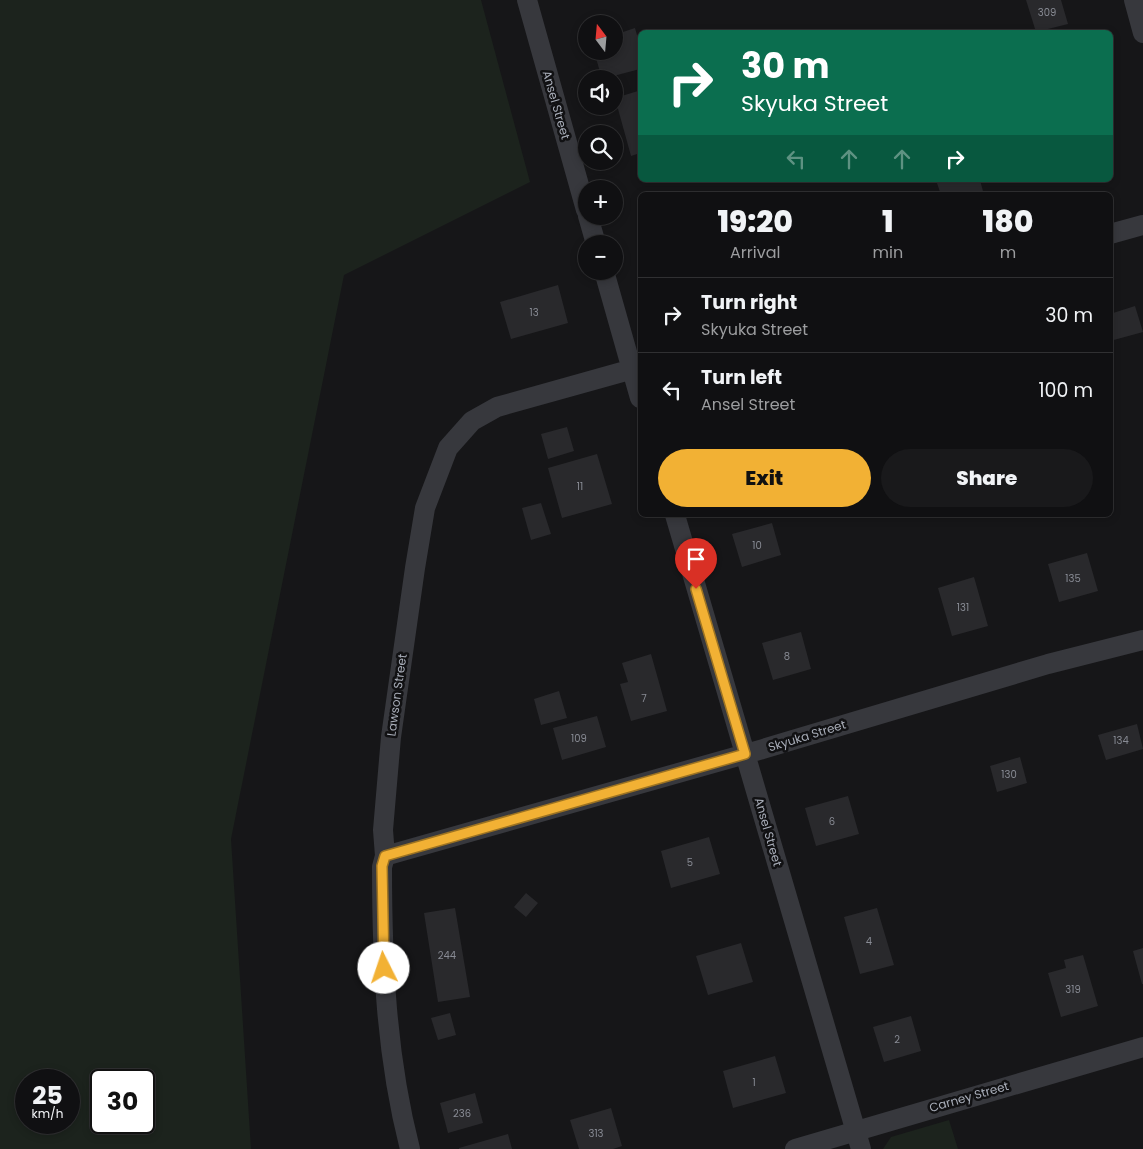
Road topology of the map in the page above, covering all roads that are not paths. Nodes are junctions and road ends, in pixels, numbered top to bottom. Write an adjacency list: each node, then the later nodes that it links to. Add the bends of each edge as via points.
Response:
1 (526, 0): 4 (street, Ansel Street)
2 (1134, 0): 3 (street)
3 (1143, 33)
4 (578, 182)
5 (1143, 225): 6 (street)
6 (1113, 233)
7 (607, 280): 8 (street)
8 (636, 368): 9 (street); 13 (street, Lawson Street, via 497,407 472,421 448,448 425,508 414,568 391,737 383,830)
9 (638, 383)
10 (675, 517): 12 (street, Ansel Street)
11 (1143, 640): 12 (street, Skyuka Street, via 1048,664)
12 (745, 754): 13 (street, Skyuka Street); 15 (street, Ansel Street)
13 (385, 856): 16 (street, Lawson Street, via 382,866 382,934 388,1037)
14 (1143, 1047): 15 (street, Carney Street)
15 (859, 1140): 17 (street, Carney Street)
16 (410, 1149)
17 (795, 1149)

